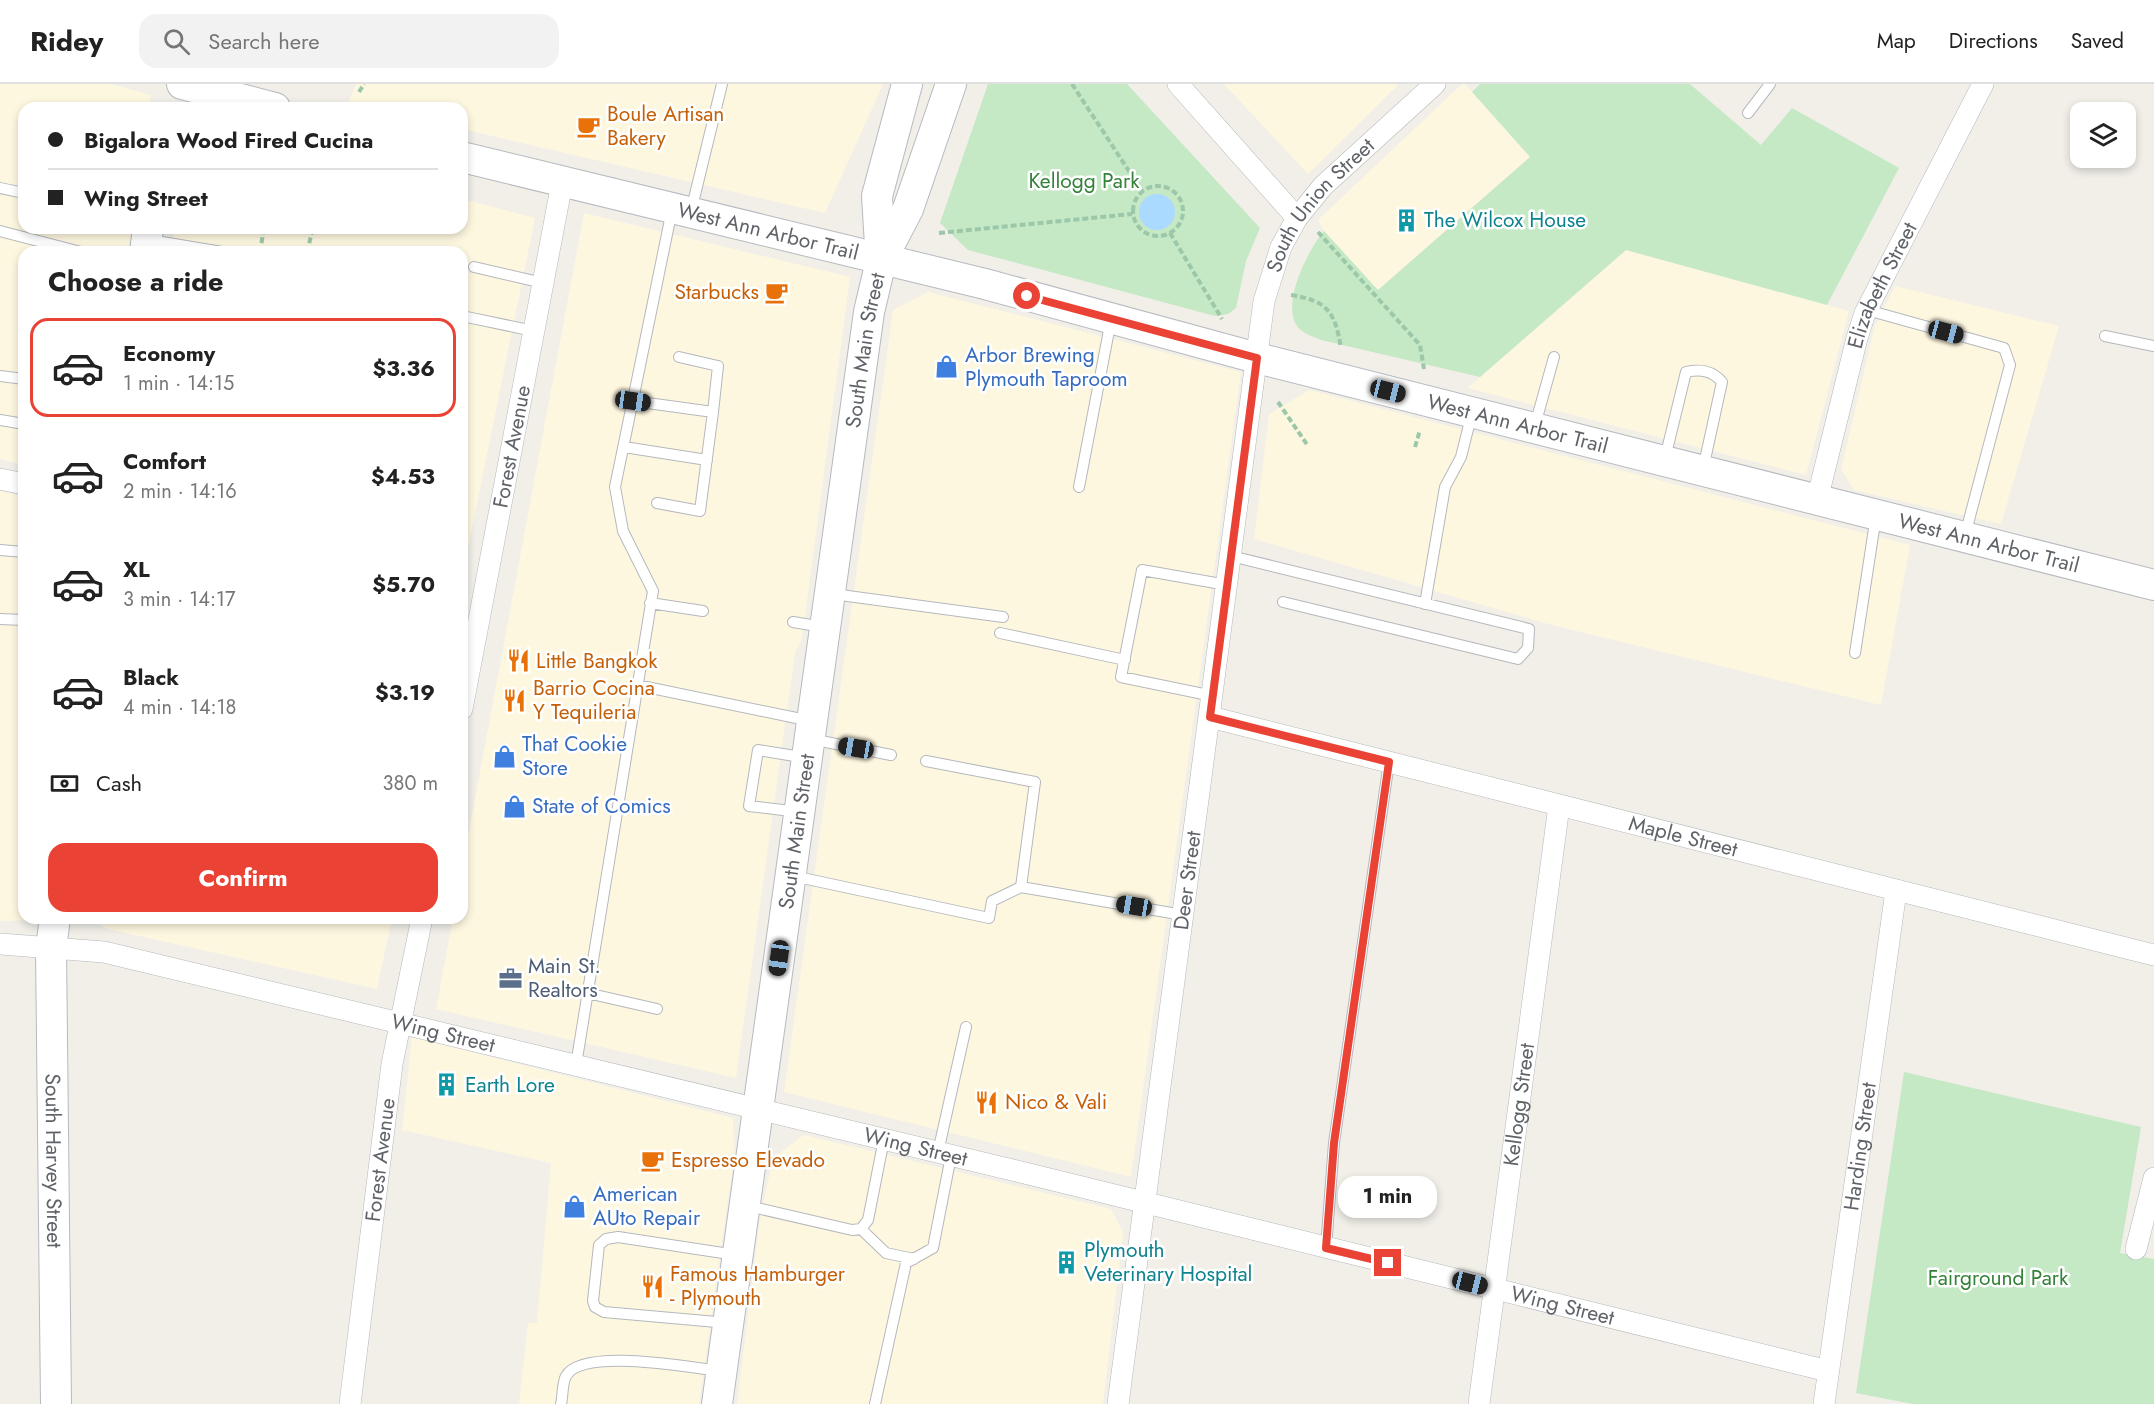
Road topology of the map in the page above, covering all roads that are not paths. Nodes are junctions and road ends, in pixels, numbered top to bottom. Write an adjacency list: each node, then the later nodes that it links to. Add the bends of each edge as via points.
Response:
1 (183, 84): 9 (street); 10 (street)
2 (722, 84): 16 (lane)
3 (907, 84): 22 (street, South Main Street, via 877,196)
4 (951, 84): 22 (street, South Main Street, via 908,209)
5 (1178, 84): 17 (street)
6 (1436, 84): 17 (street, South Union Street, via 1323,186)
7 (1770, 84): 11 (lane)
8 (1983, 84): 25 (street, Elizabeth Street)
9 (175, 102)
10 (252, 102)
11 (1748, 113)
12 (468, 159): 13 (street, West Ann Arbor Trail)
13 (562, 183): 16 (street, West Ann Arbor Trail); 24 (street, Forest Avenue)
14 (0, 188): 15 (lane)
15 (18, 192)
16 (681, 212): 22 (street, West Ann Arbor Trail); 36 (lane)
17 (1297, 218): 33 (street, South Union Street, via 1271,274)
18 (0, 231): 20 (lane)
19 (146, 240): 21 (lane)
20 (58, 246)
21 (184, 246)
22 (881, 261): 27 (street, West Ann Arbor Trail); 58 (street, South Main Street, via 869,312)
23 (474, 267): 24 (lane)
24 (543, 283): 28 (street, Forest Avenue)
25 (1867, 310): 49 (street, Elizabeth Street); 52 (lane, via 2004,348 2010,365)
26 (468, 317): 28 (lane)
27 (1111, 318): 33 (street, West Ann Arbor Trail); 48 (lane)
28 (534, 331): 71 (street, Forest Avenue)
29 (2105, 336): 30 (lane)
30 (2154, 346)
31 (680, 357): 37 (lane, via 718,366)
32 (1554, 357): 41 (lane)
33 (1257, 358): 38 (street, West Ann Arbor Trail); 55 (street, Deer Street)
34 (0, 375): 35 (lane)
35 (18, 378)
36 (633, 401): 37 (lane); 42 (lane)
37 (713, 412): 43 (lane)
38 (1472, 412): 41 (street, West Ann Arbor Trail); 61 (lane, via 1461,457 1445,487)
39 (0, 420): 40 (lane)
40 (18, 423)
41 (1534, 428): 44 (street, West Ann Arbor Trail)
42 (624, 447): 43 (lane); 60 (lane, via 615,487 623,531 652,591)
43 (707, 460): 50 (lane, via 700,511)
44 (1664, 461): 45 (street, West Ann Arbor Trail); 45 (lane, via 1686,372 1700,369 1717,375 1722,382)
45 (1702, 471): 49 (street, West Ann Arbor Trail)
46 (0, 479): 47 (street)
47 (18, 483)
48 (1079, 488)
49 (1817, 500): 51 (street, West Ann Arbor Trail)
50 (657, 503)
51 (1876, 515): 52 (street, West Ann Arbor Trail); 69 (lane)
52 (1964, 537): 57 (street, West Ann Arbor Trail)
53 (0, 550): 54 (lane)
54 (18, 552)
55 (1231, 556): 56 (street, Deer Street); 61 (lane)
56 (1227, 585): 70 (lane, via 1142,570); 73 (street, Deer Street)
57 (2154, 585)
58 (830, 593): 63 (lane); 67 (street, South Main Street)
59 (1283, 602): 61 (lane, via 1518,659 1528,648 1529,629)
60 (650, 603): 62 (lane); 72 (lane)
61 (1425, 603)
62 (703, 611)
63 (1003, 617)
64 (0, 619): 65 (lane)
65 (18, 620)
66 (794, 622): 67 (lane)
67 (825, 627): 75 (street, South Main Street)
68 (1000, 633): 70 (lane)
69 (1855, 653)
70 (1125, 660): 73 (lane, via 1121,677)
71 (468, 678)
72 (637, 685): 75 (lane); 90 (lane)
73 (1213, 696): 74 (street, Deer Street)
74 (1210, 717): 78 (street, Maple Street); 84 (street, Deer Street)
75 (809, 739): 76 (lane); 80 (street, South Main Street); 80 (lane, via 758,750 749,806)
76 (891, 755)
77 (926, 761): 82 (lane, via 1035,782)
78 (1389, 762): 79 (street, Maple Street); 102 (lane, via 1334,1143)
79 (1559, 806): 83 (street, Maple Street); 106 (street, Kellogg Street)
80 (799, 812): 81 (street, South Main Street)
81 (790, 875): 82 (lane, via 989,918 992,901); 95 (street, South Main Street)
82 (1021, 887): 84 (lane)
83 (1896, 891): 89 (street, Maple Street); 109 (street, Harding Street)
84 (1183, 915): 99 (street, Deer Street)
85 (54, 924): 88 (street, South Harvey Street)
86 (421, 924): 92 (street, Forest Avenue)
87 (0, 944): 88 (street, Wing Street)
88 (51, 948): 92 (street, Wing Street, via 104,952); 110 (street, South Harvey Street)
89 (2154, 955)
90 (587, 993): 91 (lane); 94 (lane)
91 (657, 1009)
92 (401, 1023): 94 (street, Wing Street); 111 (street, Forest Avenue, via 392,1064)
93 (966, 1027): 97 (lane)
94 (576, 1065): 95 (street, Wing Street)
95 (758, 1109): 96 (street, Wing Street); 100 (street, South Main Street)
96 (884, 1139): 97 (street, Wing Street); 101 (lane, via 868,1220)
97 (945, 1154): 99 (street, Wing Street); 105 (lane, via 933,1248)
98 (2154, 1178): 103 (street)
99 (1145, 1203): 102 (street, Wing Street); 115 (street, Deer Street)
100 (744, 1206): 101 (lane); 104 (street, South Main Street)
101 (861, 1229): 105 (lane, via 886,1253)
102 (1326, 1248): 106 (street, Wing Street)
103 (2136, 1249)
104 (738, 1255): 107 (street, South Main Street); 107 (lane, via 618,1237 599,1245 595,1307 604,1312)
105 (914, 1259): 114 (lane, via 906,1263)
106 (1493, 1289): 109 (street, Wing Street); 116 (street, Kellogg Street)
107 (728, 1323): 108 (street, South Main Street)
108 (722, 1371): 112 (lane, via 616,1360 582,1363 566,1376); 113 (street, South Main Street)
109 (1828, 1371): 117 (street, Harding Street)
110 (56, 1404)
111 (350, 1404)
112 (561, 1404)
113 (717, 1404)
114 (875, 1404)
115 (1118, 1404)
116 (1479, 1404)
117 (1824, 1404)

